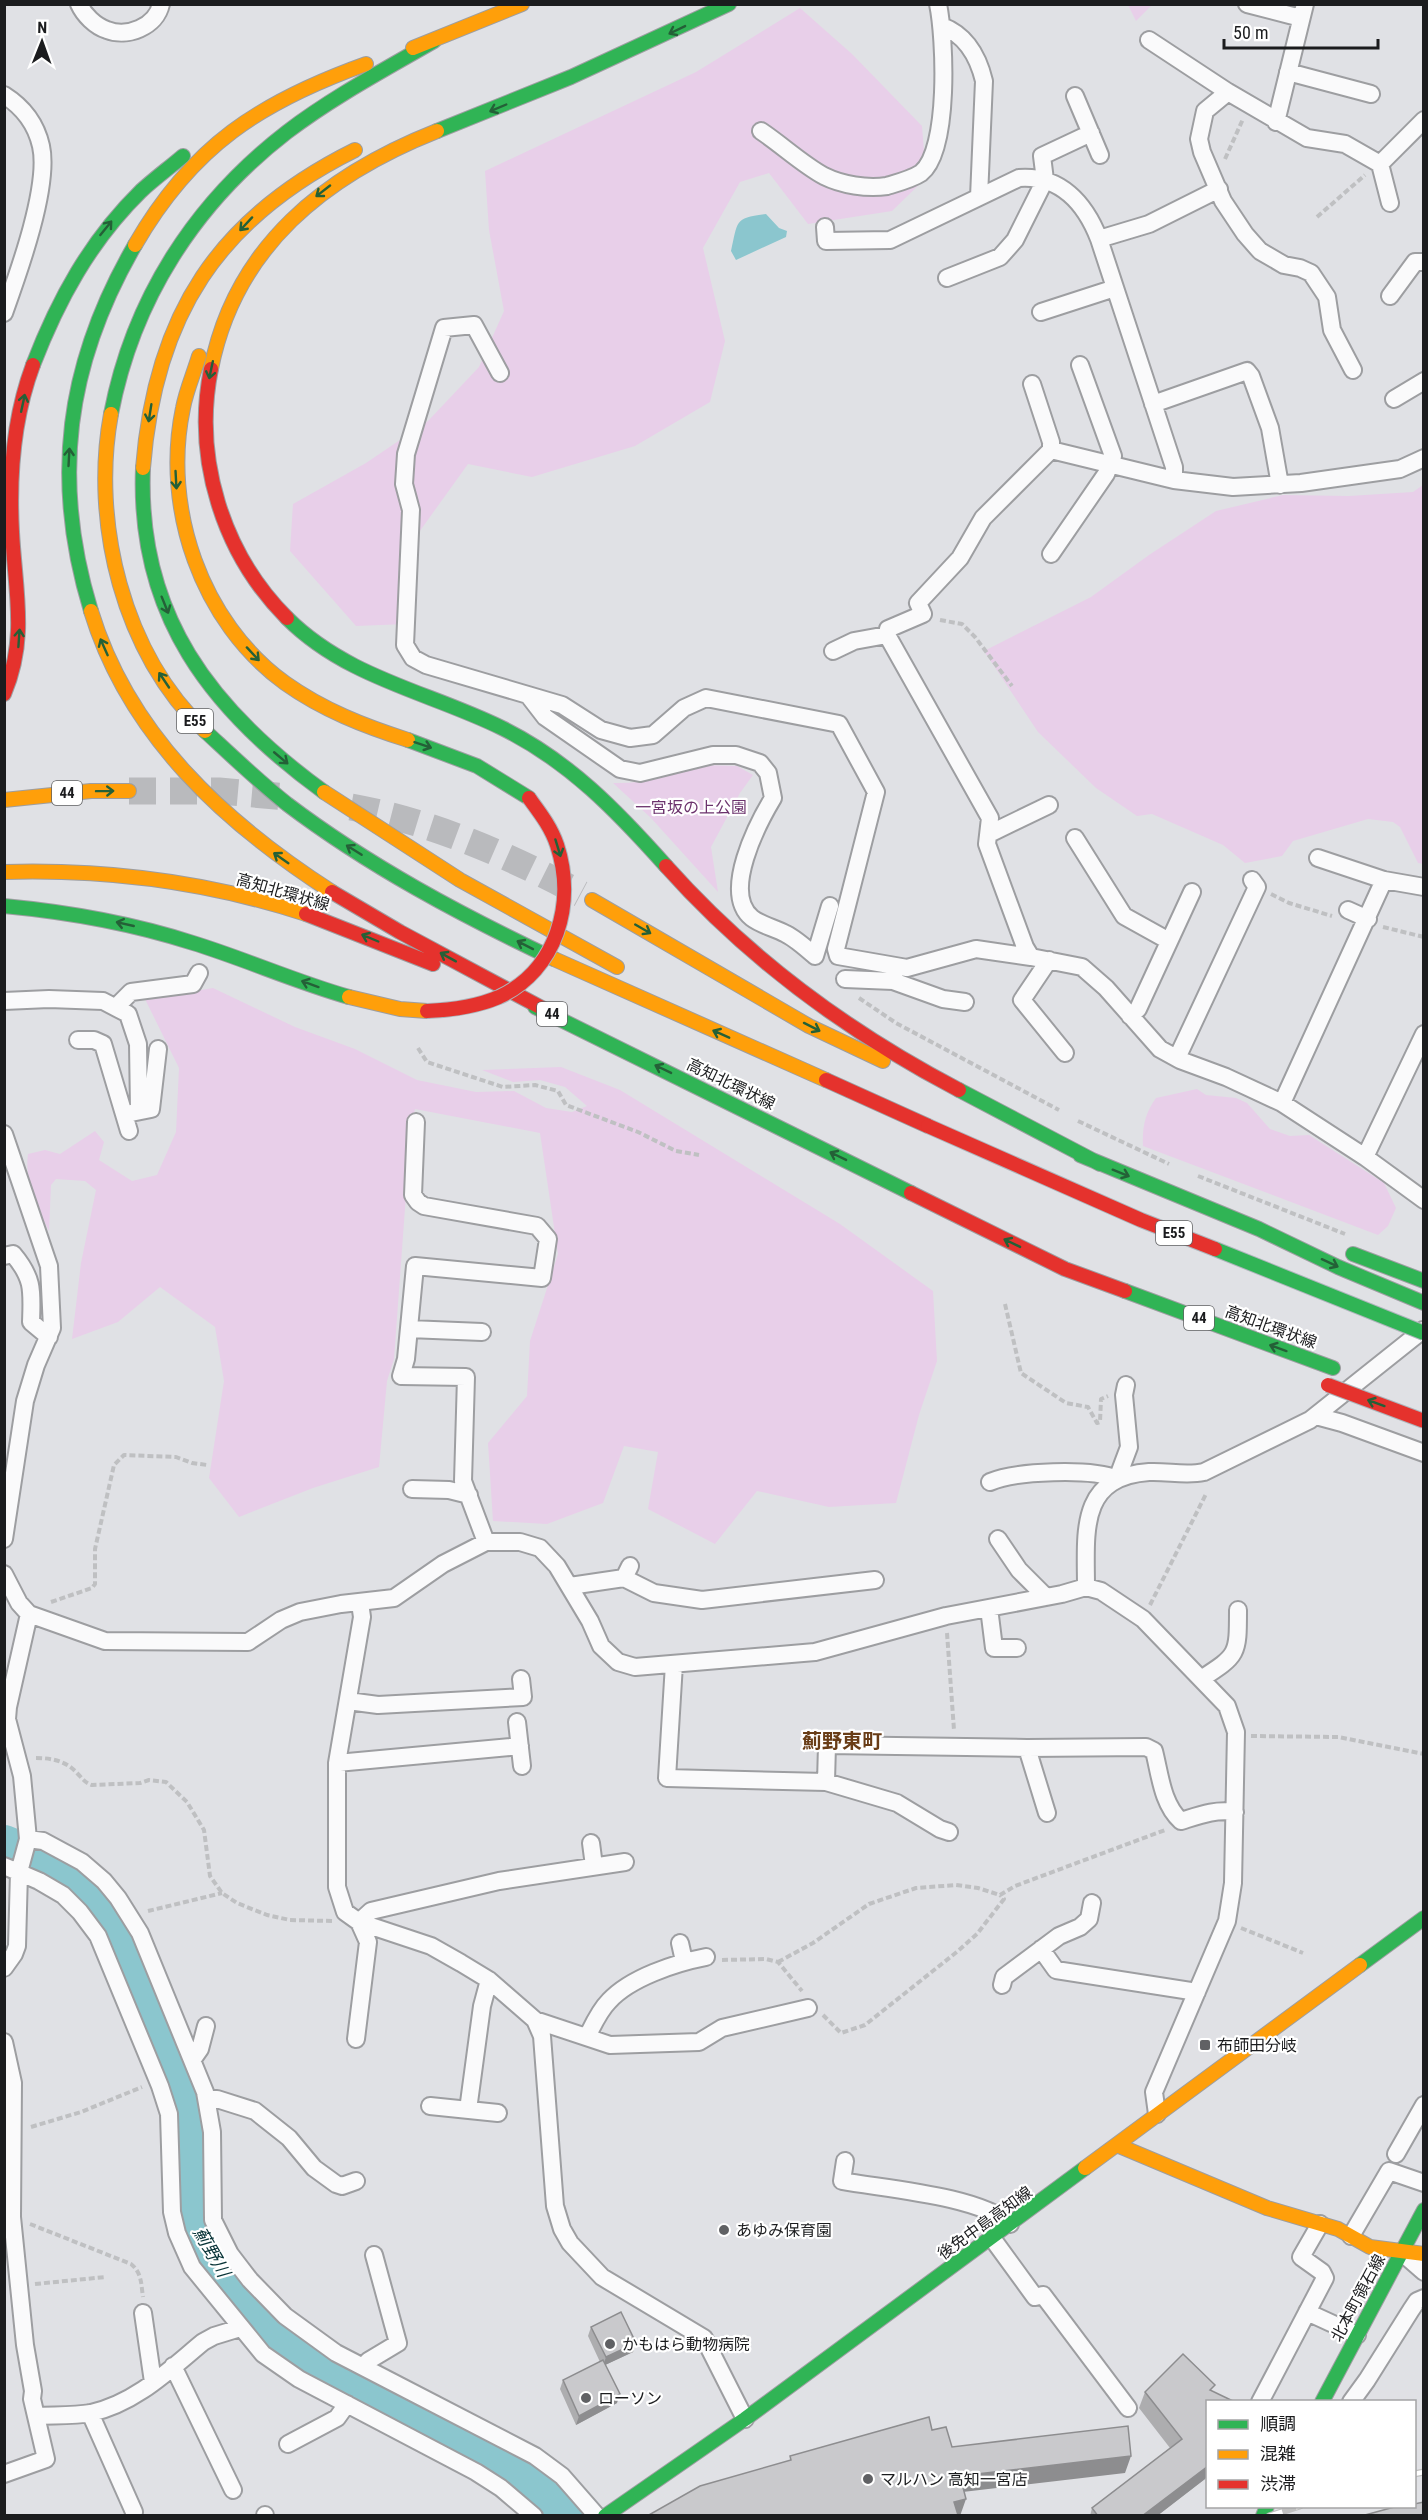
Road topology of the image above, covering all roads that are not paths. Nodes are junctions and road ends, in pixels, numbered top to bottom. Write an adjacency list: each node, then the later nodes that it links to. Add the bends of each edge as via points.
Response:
1 (79, 4): 2 (street, via 85,15 107,30 133,32 151,22)
2 (161, 4)
3 (522, 4): 10 (main road)
4 (729, 4): 18 (main road, one-way to 18, via 660,38)
5 (938, 4): 8 (street)
6 (1247, 4): 7 (street)
7 (1303, 11): 11 (street)
8 (942, 26): 20 (street, via 939,132 931,159 921,172 878,188 847,184 825,176); 26 (street, via 957,32 973,52 984,81)
9 (1149, 40): 12 (street)
10 (434, 41): 16 (main road, via 352,69); 91 (main road, E55, one-way to 10, via 564,965 415,889 314,825 243,769 187,713 148,657 123,594 107,528 104,459 127,346 148,294 178,243 202,213 268,146 346,93)
11 (1288, 72): 14 (street); 19 (street)
12 (1228, 92): 19 (street); 25 (street, via 1205,111 1199,139)
13 (4, 94): 36 (street, via 32,120 43,170 27,245)
14 (1371, 94)
15 (1075, 96): 21 (street)
16 (271, 104): 52 (main road, one-way to 16, via 17,661 20,636 11,528 15,443 26,390 48,324 85,255 136,195 199,145); 81 (main road, one-way to 16, via 347,902 270,850 231,818 167,754 142,719 120,682 85,595 75,551 68,468 71,426 88,347 118,275 183,174 210,148)
17 (1424, 120): 23 (street)
18 (466, 121): 31 (main road, one-way to 31, via 410,142 335,182 302,208); 75 (main road, E55, one-way to 75, via 373,145 324,164 285,188 252,216 223,249 179,318 154,388 143,464 148,547 158,589 195,668 260,741 304,778 466,884)
19 (1276, 122): 23 (street, via 1307,138 1345,144)
20 (761, 131)
21 (1091, 133): 22 (street); 24 (street, via 1042,156)
22 (1100, 155)
23 (1380, 164): 27 (street)
24 (1045, 180): 26 (street, via 1019,178); 29 (street, via 1061,186 1091,220); 32 (street, via 1015,240 1000,257)
25 (1217, 185): 29 (street, via 1149,224); 38 (street, via 1239,226 1260,251 1284,265 1311,273 1327,297 1332,330)
26 (979, 197): 28 (street, via 890,240 826,241)
27 (1390, 203)
28 (825, 227)
29 (1099, 239): 33 (street)
30 (1424, 262): 34 (street, via 1415,262)
31 (248, 270): 66 (main road, one-way to 66, bridge, via 208,335 184,397 177,431 175,462 182,522 201,576 233,631 252,654 304,696 354,721 478,766 529,798 543,814 561,853 566,894 558,935 534,972 499,997 452,1010 401,1010 345,997 216,950 128,924); 94 (main road, one-way to 94, via 217,339 205,410 207,444 219,508 231,540 247,571 291,623 352,667 488,721 544,752 597,792 719,919 798,987 908,1063)
32 (947, 278)
33 (1115, 288): 35 (street); 43 (street)
34 (1390, 296)
35 (1041, 312)
36 (4, 313)
37 (1080, 365): 46 (street, via 1113,456)
38 (1353, 370)
39 (500, 373): 53 (street, via 474,326 444,328 406,454 404,484 411,510 405,645 413,658 426,665)
40 (1424, 381): 42 (street)
41 (1032, 384): 44 (street)
42 (1394, 399)
43 (1154, 404): 47 (street, via 1174,467); 48 (street, via 1247,371 1270,428)
44 (1051, 450): 46 (street); 50 (street, via 983,518 960,558 918,603 923,614 888,629)
45 (1424, 458): 48 (street, via 1400,469)
46 (1112, 464): 47 (street); 49 (street)
47 (1174, 480): 48 (street, via 1233,487)
48 (1280, 485)
49 (1052, 554)
50 (887, 635): 51 (street, via 854,641); 57 (street, via 990,818)
51 (833, 651)
52 (4, 694)
53 (528, 695): 67 (street, via 545,717 620,769 640,773 713,755 736,755 760,763 768,773 772,798 748,848 740,892 745,908 752,918 787,934 815,956); 74 (street, via 562,705 601,730 630,738 652,735 684,708 706,698 839,724 876,792 836,949 838,956)
54 (129, 791): 55 (main road, 44, one-way to 54)
55 (4, 800)
56 (1049, 805): 57 (street)
57 (989, 834): 71 (street, via 987,844)
58 (1075, 838): 70 (street, via 1125,916)
59 (1318, 858): 61 (street)
60 (4, 872): 81 (main road, 高知北環状線 / 44, one-way to 60, via 356,932 255,899 139,877)
61 (1384, 880): 63 (street); 69 (street)
62 (1255, 883): 87 (street)
63 (1424, 887)
64 (1192, 892): 70 (street)
65 (592, 900): 94 (main road, one-way to 94, via 809,1026)
66 (4, 906)
67 (830, 906)
68 (1348, 910): 69 (street)
69 (1368, 919): 88 (street)
70 (1169, 941): 82 (street, via 1138,1009)
71 (1031, 957): 72 (street); 74 (street, via 976,949)
72 (1049, 960): 82 (street, via 1082,967); 86 (street, via 1022,1000)
73 (199, 972): 80 (street, via 193,984 131,992)
74 (895, 974): 76 (street); 79 (street, via 944,999)
75 (633, 975)
76 (847, 985)
77 (4, 1001): 80 (street, via 103,1001)
78 (685, 1002): 91 (main road, E55)
79 (965, 1002)
80 (116, 1007): 89 (street, via 128,1014 138,1044)
81 (555, 1015): 98 (main road, 高知北環状線 / 44, one-way to 81)
82 (1130, 1016): 87 (street, via 1160,1049)
83 (1424, 1034): 93 (street)
84 (78, 1040): 89 (street, via 103,1044)
85 (158, 1049): 89 (street, via 151,1108)
86 (1065, 1053)
87 (1177, 1058): 88 (street)
88 (1282, 1103): 93 (street)
89 (131, 1119)
90 (416, 1122): 101 (street, via 413,1195 418,1203 537,1227 548,1239 542,1278 415,1266)
91 (928, 1126): 102 (main road, E55, bridge, via 1141,1220)
92 (4, 1134): 105 (street, via 49,1266)
93 (1365, 1157): 95 (street)
94 (1100, 1164): 96 (main road, one-way to 96)
95 (1424, 1200)
96 (1259, 1229): 99 (main road, via 1340,1250); 100 (main road, one-way to 100)
97 (4, 1256): 105 (street, via 13,1254 26,1269 32,1290 31,1322)
98 (1065, 1269): 104 (main road); 107 (main road, 高知北環状線 / 44, one-way to 98)
99 (1424, 1281)
100 (1422, 1303)
101 (409, 1329): 103 (street); 115 (street, via 401,1376 466,1377 463,1481)
102 (1424, 1331): 109 (street)
103 (482, 1332)
104 (1202, 1334)
105 (49, 1337): 116 (street, via 26,1401)
106 (1322, 1383): 110 (main road, one-way to 106, bridge)
107 (1373, 1383)
108 (1126, 1386): 112 (street, via 1129,1447)
109 (1316, 1416): 111 (street); 112 (street, via 1204,1472 1136,1473)
110 (1424, 1421)
111 (1424, 1453)
112 (1117, 1479): 113 (street, via 1088,1472 1005,1476); 122 (street, via 1088,1514)
113 (990, 1482)
114 (412, 1489): 115 (street)
115 (469, 1495): 118 (street)
116 (4, 1539)
117 (998, 1539): 123 (street, via 1019,1570)
118 (486, 1542): 121 (street, via 520,1542 540,1548); 124 (street, via 443,1564 394,1598)
119 (4, 1574): 127 (street)
120 (875, 1580): 121 (street, via 702,1600 654,1593 627,1572)
121 (570, 1586): 129 (street, via 601,1646 618,1662 635,1667)
122 (1086, 1587): 123 (street); 131 (street, via 1101,1591 1143,1619)
123 (1046, 1597): 125 (street)
124 (360, 1602): 127 (street, via 300,1612 248,1642 105,1641); 132 (street, via 362,1617)
125 (989, 1608): 128 (street, via 994,1648); 129 (street, via 815,1652)
126 (1238, 1610): 131 (street, via 1238,1645 1228,1661)
127 (29, 1614): 133 (street)
128 (1017, 1648)
129 (674, 1664): 139 (street, via 667,1778)
130 (521, 1679): 132 (street, via 523,1697 378,1705)
131 (1201, 1679): 140 (street, via 1227,1706 1236,1732)
132 (348, 1701): 137 (street)
133 (6, 1719): 143 (street, via 22,1776)
134 (517, 1722): 135 (street)
135 (520, 1746): 137 (street); 138 (street)
136 (1027, 1748): 139 (street, via 827,1746); 140 (street, via 1146,1747 1154,1750 1166,1800 1181,1821 1211,1811); 141 (street)
137 (337, 1763): 150 (street, via 337,1887 345,1912)
138 (522, 1766)
139 (826, 1782): 142 (street, via 897,1803)
140 (1235, 1812): 158 (street, via 1233,1883 1227,1921)
141 (1047, 1813)
142 (949, 1832)
143 (28, 1839): 147 (street); 165 (street, via 43,1841 82,1862 104,1881 130,1914)
144 (591, 1843): 146 (street)
145 (625, 1862): 146 (street)
146 (594, 1866): 150 (street, via 429,1896 370,1911)
147 (12, 1869): 155 (street, via 16,1946); 190 (street, via 63,1895 98,1936 168,2114 170,2190 177,2233 192,2267)
148 (1092, 1903): 152 (street, via 1089,1919 1080,1928)
149 (1424, 1918): 171 (main road, 後免中島高知線)
150 (355, 1919): 156 (street, via 432,1946); 163 (street, via 368,1942)
151 (680, 1943): 154 (street)
152 (1041, 1949): 157 (street, via 1004,1977); 158 (street, via 1056,1970)
153 (706, 1957): 154 (street)
154 (684, 1961): 162 (street, via 628,1986 609,2001)
155 (4, 1968)
156 (489, 1980): 160 (street); 169 (street)
157 (1002, 1985)
158 (1197, 1992): 171 (street, via 1154,2092)
159 (809, 2003): 162 (street, via 722,2028 699,2042 610,2045)
160 (535, 2020): 162 (street); 202 (street, via 542,2036 555,2206 562,2229 602,2277 704,2338)
161 (206, 2026): 165 (street)
162 (587, 2037)
163 (356, 2039)
164 (4, 2042): 176 (street, via 13,2083)
165 (193, 2059): 166 (street)
166 (207, 2099): 175 (street, via 255,2111 336,2184); 193 (street, via 212,2132 213,2220 223,2243 250,2280 285,2316 336,2354)
167 (1424, 2105): 173 (street)
168 (430, 2106): 169 (street)
169 (468, 2110): 170 (street)
170 (498, 2113)
171 (1157, 2114): 172 (main road, 後免中島高知線)
172 (1117, 2145): 179 (main road, 後免中島高知線); 180 (main road, via 1267,2208)
173 (1396, 2154)
174 (845, 2161): 179 (street, via 842,2181 975,2205)
175 (356, 2181)
176 (8, 2183): 201 (street)
177 (1424, 2183): 181 (street, via 1389,2171)
178 (1424, 2210): 183 (main road, 北本町領石線)
179 (1010, 2224): 182 (main road, 後免中島高知線)
180 (1320, 2224): 181 (main road); 188 (street, via 1301,2258 1323,2272 1325,2278)
181 (1352, 2236): 183 (main road, via 1370,2247)
182 (992, 2238): 199 (street, via 1035,2297 1043,2295); 202 (main road, 後免中島高知線)
183 (1401, 2252): 184 (main road); 186 (street); 191 (main road, 北本町領石線)
184 (1424, 2254)
185 (374, 2255): 193 (street, via 399,2343 368,2361)
186 (1424, 2272)
187 (1424, 2298): 197 (street, via 1417,2301)
188 (1308, 2312): 191 (street); 195 (street)
189 (143, 2313): 194 (street)
190 (240, 2328): 192 (street, via 214,2336); 198 (street, via 263,2354 299,2379)
191 (1357, 2335): 196 (main road, 北本町領石線)
192 (173, 2366): 194 (street); 205 (street)
193 (366, 2368): 208 (street, via 535,2456 562,2475)
194 (153, 2382): 200 (street, via 127,2400)
195 (1261, 2400)
196 (1323, 2400)
197 (1352, 2400)
198 (347, 2404): 203 (street, via 337,2418); 207 (street, via 476,2472)
199 (1128, 2408)
200 (90, 2413): 201 (street); 206 (street)
201 (36, 2416): 204 (street, via 46,2459)
202 (746, 2419): 209 (main road, 後免中島高知線)
203 (288, 2444)
204 (4, 2474)
205 (233, 2490)
206 (134, 2512)
207 (534, 2516)
208 (597, 2516)
209 (605, 2516)

